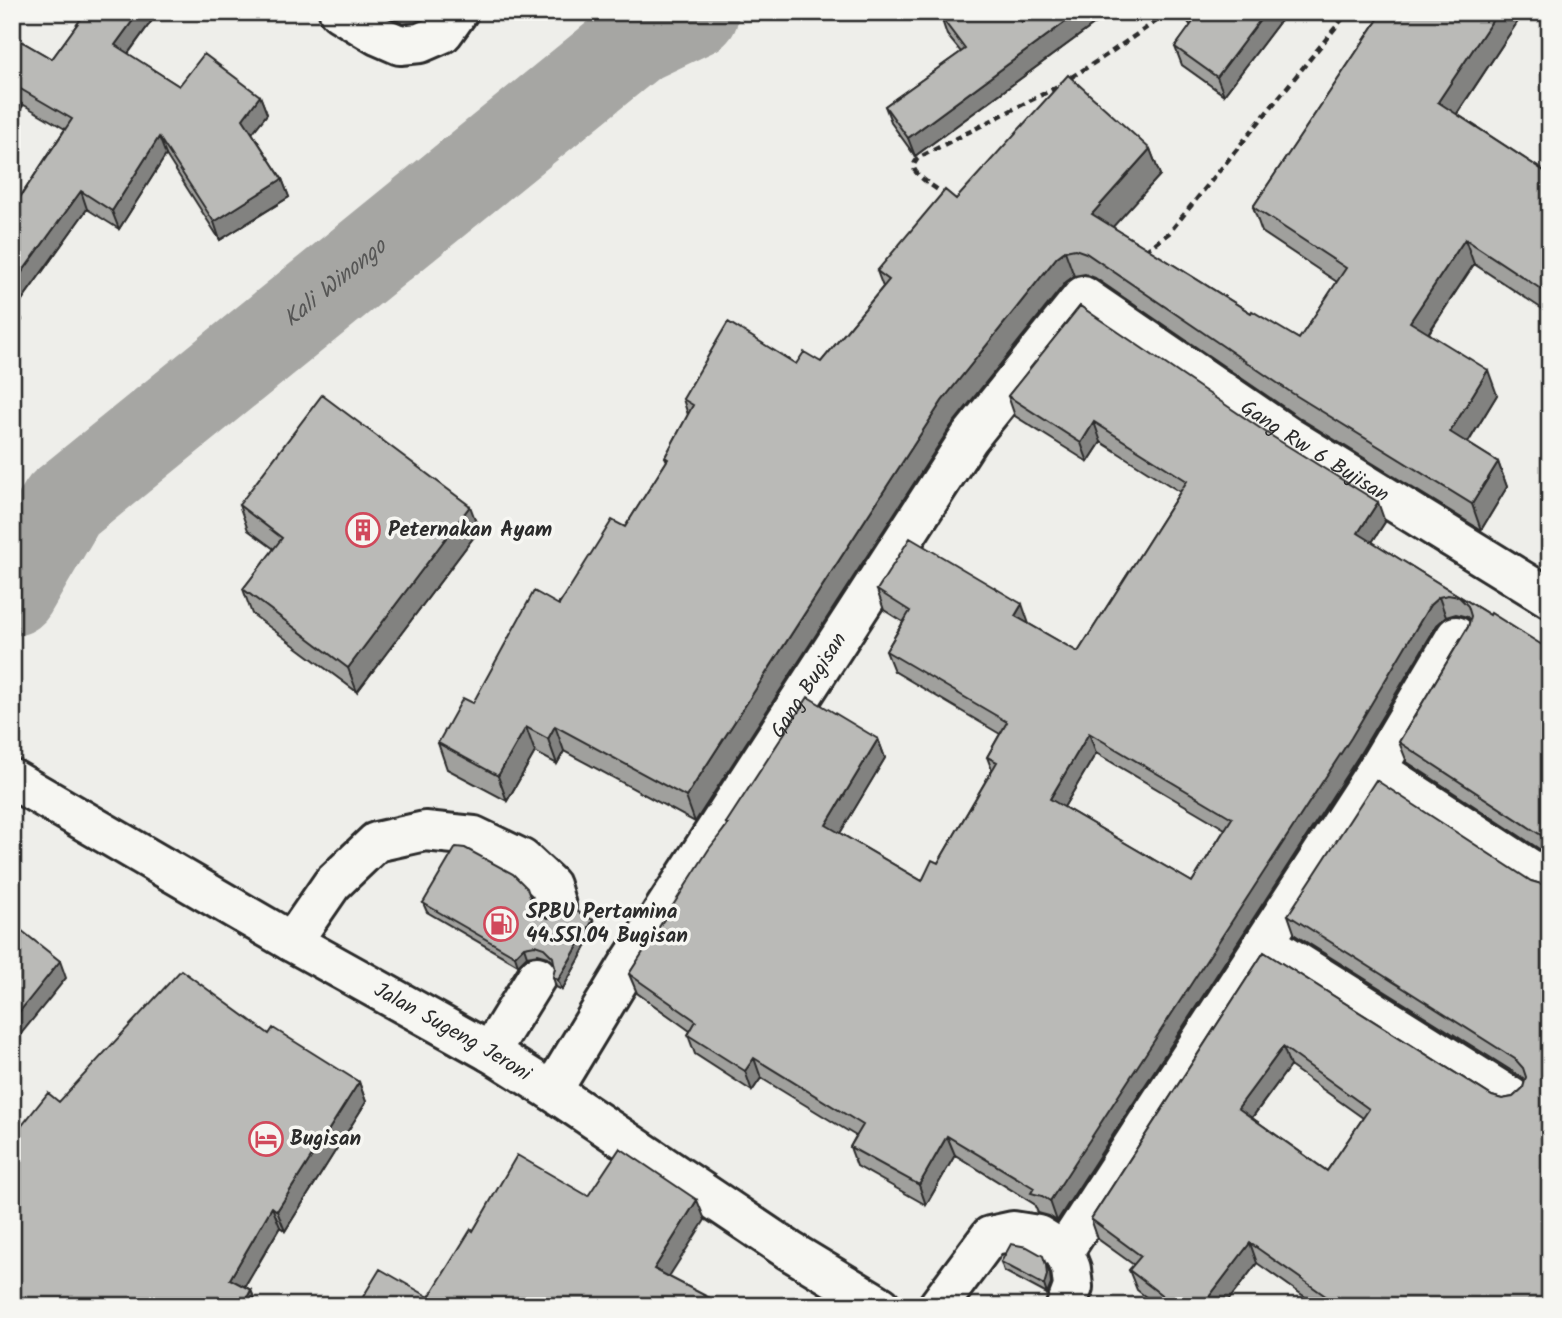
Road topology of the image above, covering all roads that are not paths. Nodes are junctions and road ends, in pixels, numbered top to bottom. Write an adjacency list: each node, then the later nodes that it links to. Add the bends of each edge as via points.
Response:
1 (339, 12): 2 (street, via 400,45 443,33)
2 (458, 12)
3 (1083, 296): 4 (street, Gang Rw 6 Bujisan, via 1289,436); 14 (street, Gang Bugisan, via 969,438 627,967)
4 (1550, 598)
5 (1456, 636): 6 (street)
6 (1377, 769): 8 (street); 11 (street)
7 (12, 779): 10 (street, Jalan Sugeng Jeroni)
8 (1550, 882)
9 (556, 906): 10 (street, via 550,885 522,859 474,836 425,831 376,842 331,884)
10 (292, 942): 13 (street, Jalan Sugeng Jeroni)
11 (1265, 942): 15 (street); 16 (street)
12 (537, 976): 13 (street)
13 (490, 1052): 14 (street, Jalan Sugeng Jeroni)
14 (552, 1091): 17 (street, Jalan Sugeng Jeroni, via 790,1251)
15 (1511, 1097)
16 (1064, 1251): 18 (street, via 1038,1235 1013,1231 990,1236); 19 (street, via 1073,1287)
17 (881, 1306)
18 (938, 1306)
19 (1066, 1306)

